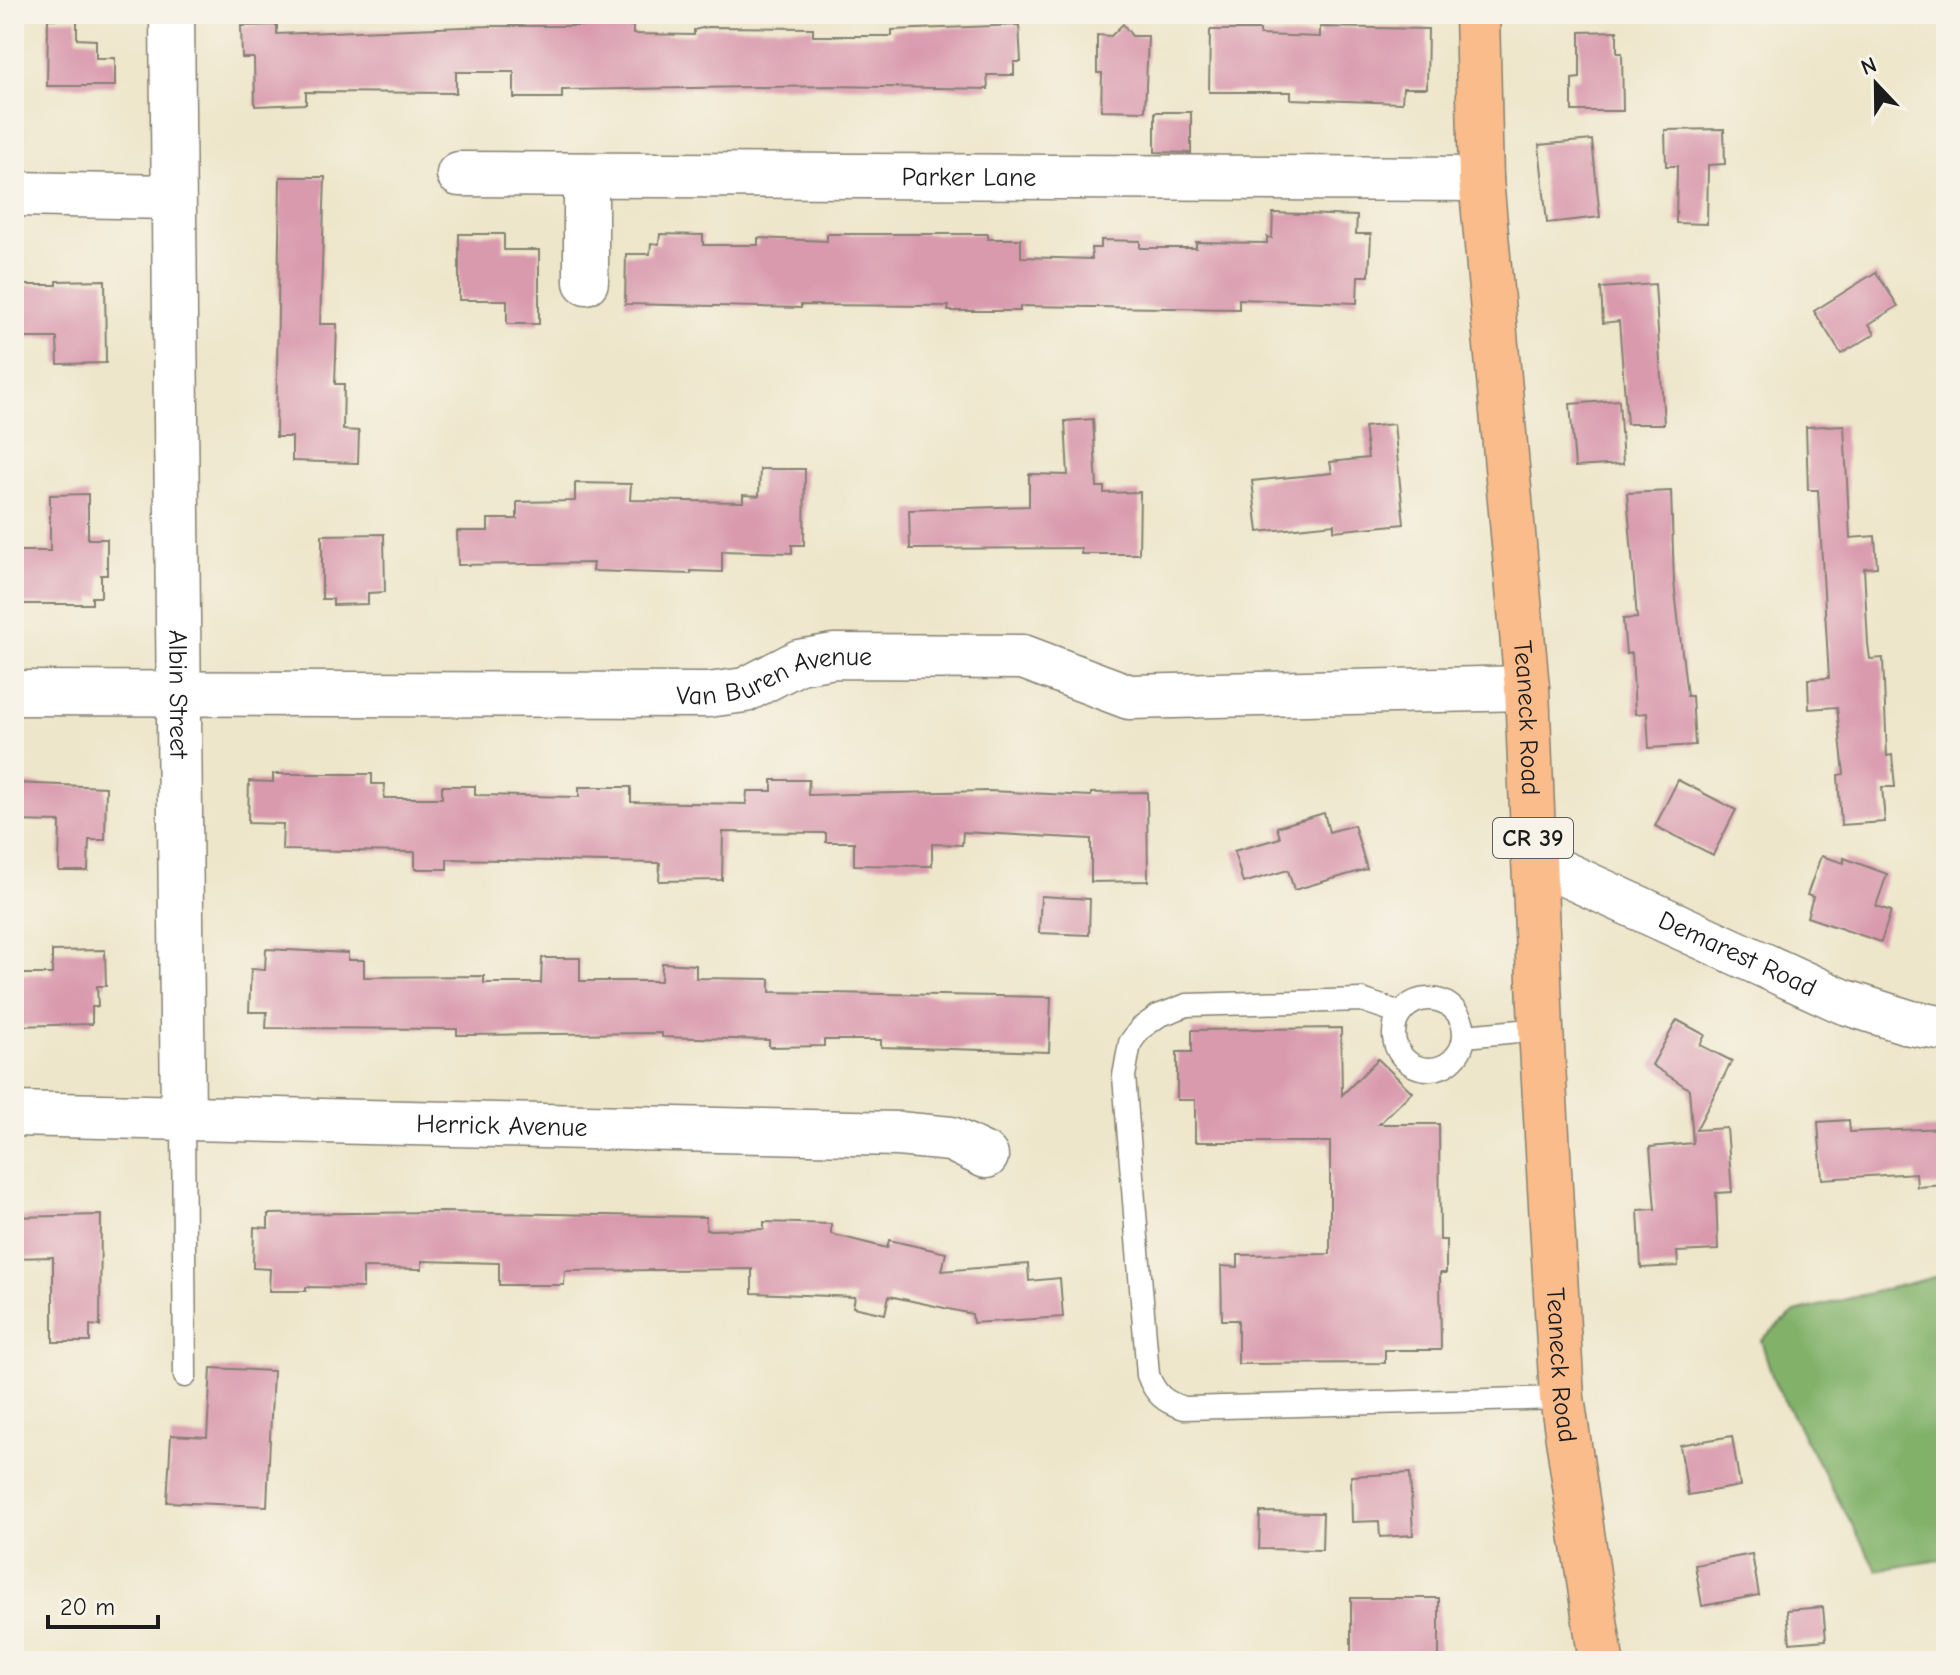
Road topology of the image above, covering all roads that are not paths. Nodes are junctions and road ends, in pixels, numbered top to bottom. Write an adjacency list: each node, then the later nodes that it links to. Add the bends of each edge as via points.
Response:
1 (172, 14): 7 (street, Albin Street)
2 (1477, 14): 5 (main road, Teaneck Road / CR 39)
3 (459, 174): 4 (street, Parker Lane)
4 (586, 175): 5 (street, Parker Lane); 8 (street)
5 (1481, 179): 9 (main road, Teaneck Road / CR 39)
6 (14, 194): 7 (street)
7 (171, 197): 11 (street, Albin Street)
8 (586, 282)
9 (1527, 688): 11 (street, Van Buren Avenue, via 1129,697 1023,657 834,656 799,662 745,690 708,695); 12 (main road, Teaneck Road / CR 39)
10 (14, 693): 11 (street, Van Buren Avenue)
11 (177, 696): 18 (street, Albin Street)
12 (1534, 860): 14 (main road, Teaneck Road / CR 39); 15 (street, Demarest Road, via 1842,1001)
13 (1400, 1013): 16 (lane, via 1418,1000 1441,1000 1459,1014); 16 (lane, via 1393,1035 1411,1065 1446,1065 1462,1048); 21 (lane, via 1362,1000 1187,1005 1158,1016 1132,1039 1124,1076 1153,1388 1162,1399 1184,1408)
14 (1541, 1029): 16 (lane); 21 (main road, Teaneck Road / CR 39)
15 (1946, 1029)
16 (1465, 1036)
17 (14, 1114): 18 (street, Herrick Avenue)
18 (183, 1118): 19 (street, Herrick Avenue, via 898,1134 951,1139); 20 (lane, Albin Street)
19 (986, 1156)
20 (185, 1376)
21 (1562, 1398): 22 (main road, Teaneck Road / CR 39)
22 (1601, 1661)

